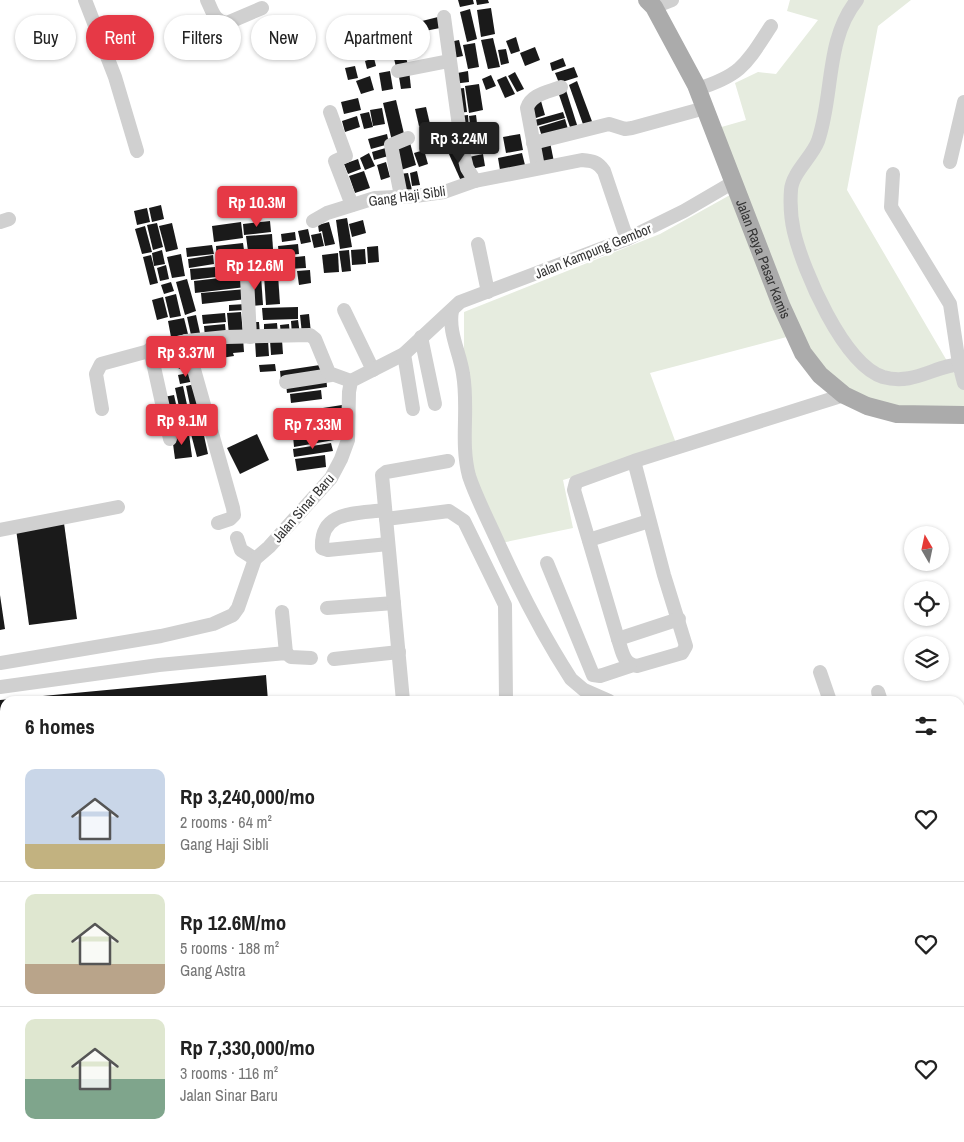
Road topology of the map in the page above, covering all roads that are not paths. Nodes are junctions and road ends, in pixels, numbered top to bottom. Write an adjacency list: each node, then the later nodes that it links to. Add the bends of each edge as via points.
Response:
1 (85, 0): 18 (street, via 115,77)
2 (207, 0): 6 (street, via 216,19 227,23)
3 (672, 0): 5 (street)
4 (857, 0): 40 (street, via 847,13 834,51 826,111 818,142 791,187 794,231 829,318 849,350 864,365 883,377 911,379 948,365)
5 (651, 4): 12 (main road, Jalan Raya Pasar Kamis)
6 (262, 8)
7 (444, 17): 9 (street)
8 (771, 26): 12 (street, via 741,69 719,82)
9 (449, 61): 10 (street); 22 (street, via 462,148 467,168)
10 (398, 71)
11 (561, 87): 17 (street, via 528,103)
12 (697, 89): 14 (main road, Jalan Raya Pasar Kamis)
13 (964, 102): 19 (street)
14 (705, 108): 17 (street, via 632,128 609,124); 23 (main road, Jalan Raya Pasar Kamis)
15 (330, 112): 25 (street, via 346,156 335,160)
16 (408, 138): 24 (street, via 391,145)
17 (533, 143): 20 (street)
18 (137, 151)
19 (950, 162)
20 (538, 167): 22 (street, Gang Haji Sibli); 27 (street, Gang Haji Sibli, via 582,160 600,164)
21 (893, 174): 31 (street, via 891,207)
22 (475, 180): 24 (street, Gang Haji Sibli, via 444,192)
23 (732, 183): 27 (street, Jalan Kampung Gembor); 46 (main road, Jalan Raya Pasar Kamis, via 780,305 803,353 820,375)
24 (401, 196): 25 (street, Gang Haji Sibli, via 375,198)
25 (352, 205): 26 (street, Gang Haji Sibli, via 327,212)
26 (313, 221)
27 (628, 239): 30 (street, Jalan Kampung Gembor)
28 (478, 244): 30 (street)
29 (247, 278): 35 (street)
30 (488, 292): 34 (street, Jalan Kampung Gembor, via 460,302)
31 (950, 304): 32 (street); 40 (street)
32 (964, 306)
33 (344, 310): 41 (street)
34 (452, 311): 36 (street); 79 (street, via 451,325 465,392 463,429 469,475 519,589 571,679)
35 (250, 337): 37 (street); 42 (street, via 312,336)
36 (421, 338): 39 (street); 47 (street)
37 (186, 341): 38 (street); 57 (street, via 233,508 234,515)
38 (150, 349): 48 (street, via 99,366 96,374); 51 (street)
39 (404, 354): 41 (street); 49 (street)
40 (961, 364): 45 (street)
41 (374, 370): 43 (street)
42 (330, 374): 43 (street); 44 (street)
43 (351, 381): 62 (street, Jalan Sinar Baru, via 348,440 331,478)
44 (286, 382)
45 (964, 383)
46 (844, 396): 50 (main road, Jalan Raya Pasar Kamis, via 896,414); 53 (street)
47 (435, 404)
48 (102, 409)
49 (413, 409)
50 (964, 415)
51 (170, 439)
52 (448, 461): 55 (street, via 382,475)
53 (634, 461): 56 (street); 60 (street, via 576,482 574,490)
54 (118, 507): 58 (street)
55 (386, 515): 61 (street); 61 (street, via 339,516 321,535 322,548 328,550); 78 (street, via 449,511 464,521 505,605)
56 (649, 521): 60 (street); 67 (street)
57 (218, 523)
58 (0, 530)
59 (238, 538): 62 (street, via 241,550)
60 (589, 540): 68 (street)
61 (388, 544): 64 (street)
62 (255, 559): 73 (street, Jalan Sinar Baru, via 238,608 233,615 213,624)
63 (547, 563): 74 (street, via 593,675 600,676)
64 (394, 603): 65 (street); 69 (street)
65 (327, 608)
66 (282, 612): 70 (street)
67 (679, 619): 68 (street); 74 (street, via 686,643 682,653)
68 (618, 639): 74 (street)
69 (399, 652): 72 (street); 77 (street)
70 (286, 653): 71 (street, via 291,657); 76 (street, via 159,665)
71 (311, 658)
72 (334, 659)
73 (0, 664)
74 (630, 666)
75 (820, 672): 80 (street)
76 (0, 687)
77 (400, 696)
78 (506, 696)
79 (598, 696)
80 (828, 696)

